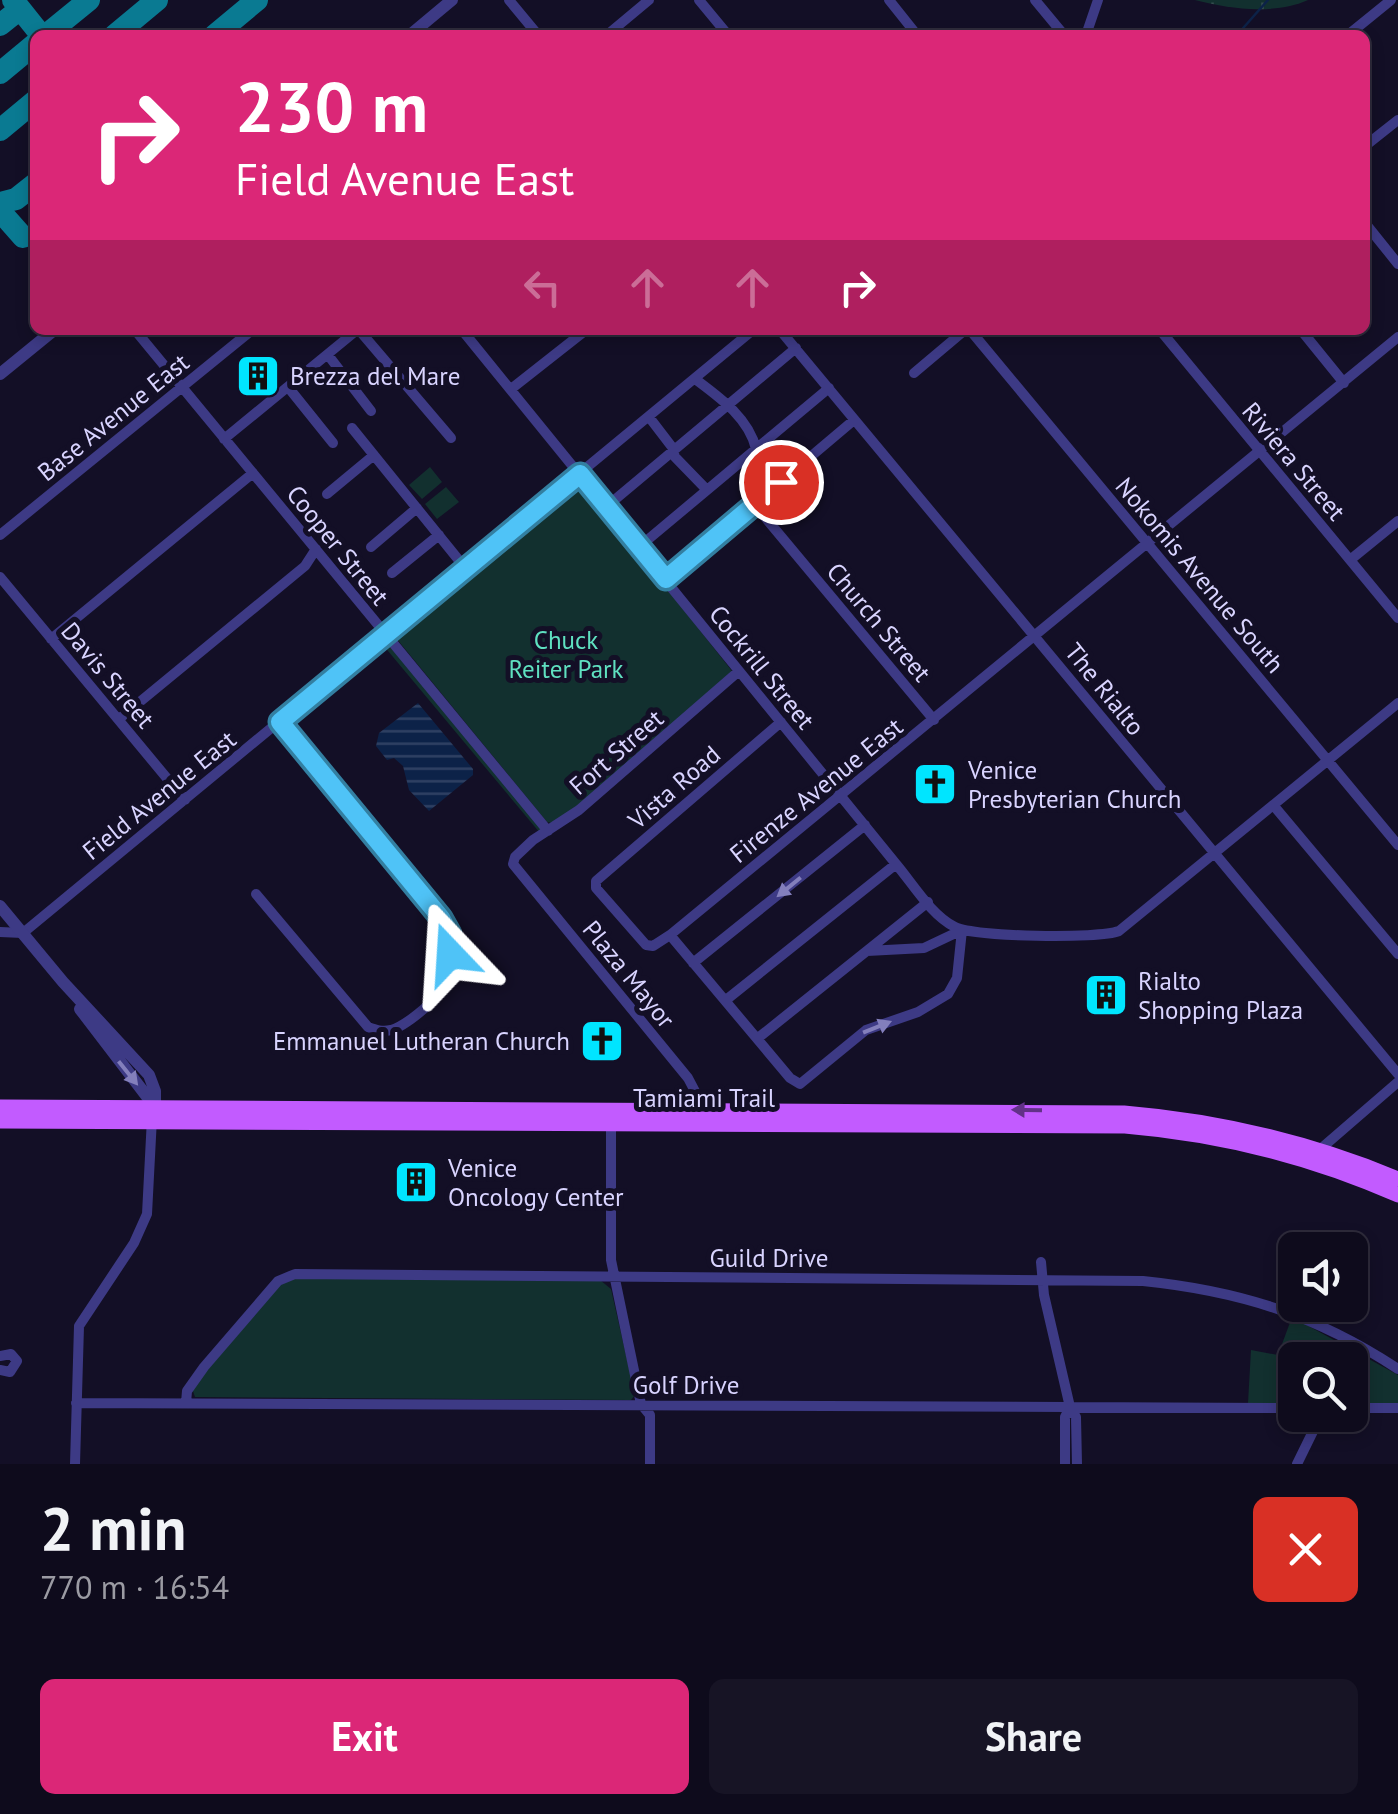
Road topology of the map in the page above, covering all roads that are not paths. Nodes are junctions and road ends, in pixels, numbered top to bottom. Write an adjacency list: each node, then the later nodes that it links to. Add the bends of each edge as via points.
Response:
1 (452, 0): 9 (street)
2 (510, 0): 10 (street)
3 (649, 0): 11 (street)
4 (700, 0): 12 (street)
5 (889, 0): 13 (street)
6 (1035, 0): 14 (street)
7 (1098, 0): 15 (street)
8 (1391, 0): 16 (street)
9 (416, 30)
10 (534, 30)
11 (613, 30)
12 (724, 30)
13 (913, 30)
14 (1060, 30)
15 (1088, 30)
16 (1354, 30)
17 (1398, 120): 18 (street)
18 (1370, 142)
19 (1370, 229): 20 (street)
20 (1398, 264)
21 (48, 335): 38 (street)
22 (139, 335): 41 (street, Cooper Street)
23 (246, 335): 41 (street, Base Avenue East)
24 (352, 335): 36 (street)
25 (362, 335): 50 (street)
26 (466, 335): 44 (street, Cockrill Street)
27 (580, 335): 44 (street)
28 (748, 335): 39 (street, Field Avenue East)
29 (784, 335): 35 (street, The Rialto)
30 (962, 335): 37 (street)
31 (972, 335): 67 (street, Nokomis Avenue South)
32 (1164, 335): 55 (street, Riviera Street)
33 (1305, 335): 40 (street)
34 (1398, 337): 40 (street, Firenze Avenue East)
35 (796, 348): 43 (street, The Rialto); 45 (street)
36 (328, 355): 42 (street); 46 (street)
37 (914, 373)
38 (0, 374)
39 (695, 379): 45 (street); 47 (street, Field Avenue East)
40 (1344, 383): 55 (street, Firenze Avenue East)
41 (182, 387): 51 (street, Cooper Street); 65 (street, Base Avenue East)
42 (288, 388): 51 (street); 52 (street)
43 (828, 388): 48 (street, The Rialto); 53 (street)
44 (511, 389): 58 (street, Cockrill Street)
45 (728, 405): 53 (street); 54 (street)
46 (371, 411)
47 (649, 417): 54 (street); 58 (street, Field Avenue East)
48 (854, 420): 61 (street); 78 (street, The Rialto)
49 (352, 428): 56 (street)
50 (450, 438)
51 (224, 439): 57 (street, Cooper Street)
52 (333, 443)
53 (756, 449): 59 (street)
54 (673, 450): 59 (street); 62 (street)
55 (1260, 451): 67 (street, Firenze Avenue East); 71 (street, Riviera Street)
56 (374, 455): 60 (street); 63 (street)
57 (253, 473): 70 (street, Cooper Street); 79 (street)
58 (580, 474): 62 (street, Cockrill Street); 72 (street, Field Avenue East)
59 (708, 490): 69 (street)
60 (327, 494)
61 (754, 504): 75 (street); 83 (street, Church Street)
62 (606, 507): 69 (street, Cockrill Street)
63 (417, 508): 66 (street); 68 (street)
64 (1398, 520): 71 (street)
65 (0, 535)
66 (439, 535): 72 (street); 73 (street)
67 (1148, 544): 78 (street, Firenze Avenue East); 86 (street, Nokomis Avenue South)
68 (371, 546)
69 (639, 547): 75 (street, Cockrill Street)
70 (316, 549): 77 (street, Cooper Street); 82 (street, via 305,566)
71 (1350, 560): 76 (street, Riviera Street)
72 (466, 569): 77 (street, Field Avenue East)
73 (392, 574)
74 (0, 577): 79 (street, Davis Street)
75 (666, 579): 80 (street, Cockrill Street)
76 (1398, 618)
77 (386, 636): 84 (street, Field Avenue East); 91 (street, Cooper Street)
78 (1036, 637): 83 (street, Firenze Avenue East); 93 (street, The Rialto)
79 (51, 639): 82 (street, Davis Street)
80 (739, 671): 85 (street, Cockrill Street); 91 (street, Fort Street)
81 (1398, 703): 86 (street)
82 (118, 719): 88 (street, Davis Street)
83 (934, 720): 87 (street, Firenze Avenue East)
84 (280, 722): 88 (street, Field Avenue East); 96 (street, via 446,925 449,979 441,994 398,1027 368,1027)
85 (781, 722): 87 (street, Cockrill Street); 102 (street, Vista Road, via 595,884 646,946)
86 (1328, 760): 89 (street); 92 (street, Nokomis Avenue South)
87 (841, 796): 90 (street, Cockrill Street); 102 (street, Firenze Avenue East)
88 (185, 800): 101 (street, Field Avenue East)
89 (1274, 806): 93 (street); 104 (street)
90 (864, 825): 95 (street, Cockrill Street); 105 (street, one-way to 105)
91 (548, 831): 94 (street, Fort Street)
92 (1398, 845)
93 (1215, 854): 99 (street, via 1109,935); 108 (street, The Rialto)
94 (515, 856): 112 (street, Plaza Mayor, via 513,864 688,1078)
95 (896, 864): 97 (street, Cockrill Street); 106 (street)
96 (256, 894)
97 (928, 902): 99 (street, Cockrill Street); 103 (street)
98 (0, 906): 101 (street)
99 (962, 930): 103 (street, via 924,948); 107 (street, one-way to 99, via 800,1084 866,1030 948,994 957,978)
100 (0, 932): 101 (street)
101 (23, 933): 111 (street, via 149,1075)
102 (670, 936): 105 (street)
103 (868, 951): 107 (street)
104 (1398, 954)
105 (693, 963): 106 (street)
106 (726, 1000): 107 (street)
107 (758, 1038)
108 (1398, 1074)
109 (1398, 1082): 115 (street)
110 (0, 1107): 111 (main road, Tamiami Trail)
111 (153, 1115): 112 (main road, Tamiami Trail); 113 (main road, Tamiami Trail); 114 (main road, Tamiami Trail); 124 (street, via 147,1214 79,1326)
112 (698, 1116): 114 (main road, Tamiami Trail); 115 (main road, Tamiami Trail, via 1124,1113 1220,1124)
113 (0, 1121)
114 (611, 1123): 119 (street)
115 (1315, 1155): 116 (main road, Tamiami Trail); 117 (main road, Tamiami Trail)
116 (1398, 1179)
117 (1398, 1195)
118 (1040, 1262): 120 (street)
119 (613, 1278): 120 (street, Guild Drive); 125 (street, Guild Drive, via 286,1276 193,1382); 126 (street)
120 (1041, 1279): 122 (street, Guild Drive, via 1143,1281 1255,1300 1309,1319); 127 (street)
121 (0, 1356): 123 (street, via 11,1354 17,1361 10,1372)
122 (1398, 1369)
123 (0, 1370)
124 (76, 1403): 125 (street, Golf Drive); 132 (street)
125 (186, 1403): 126 (street, Golf Drive)
126 (641, 1404): 127 (street, Golf Drive); 133 (street, via 650,1415)
127 (1070, 1408): 128 (street, Golf Drive); 134 (street); 135 (street)
128 (1278, 1408)
129 (1368, 1408): 130 (street)
130 (1398, 1408)
131 (1312, 1432): 136 (street)
132 (75, 1464)
133 (650, 1464)
134 (1064, 1464)
135 (1077, 1464)
136 (1296, 1464)

